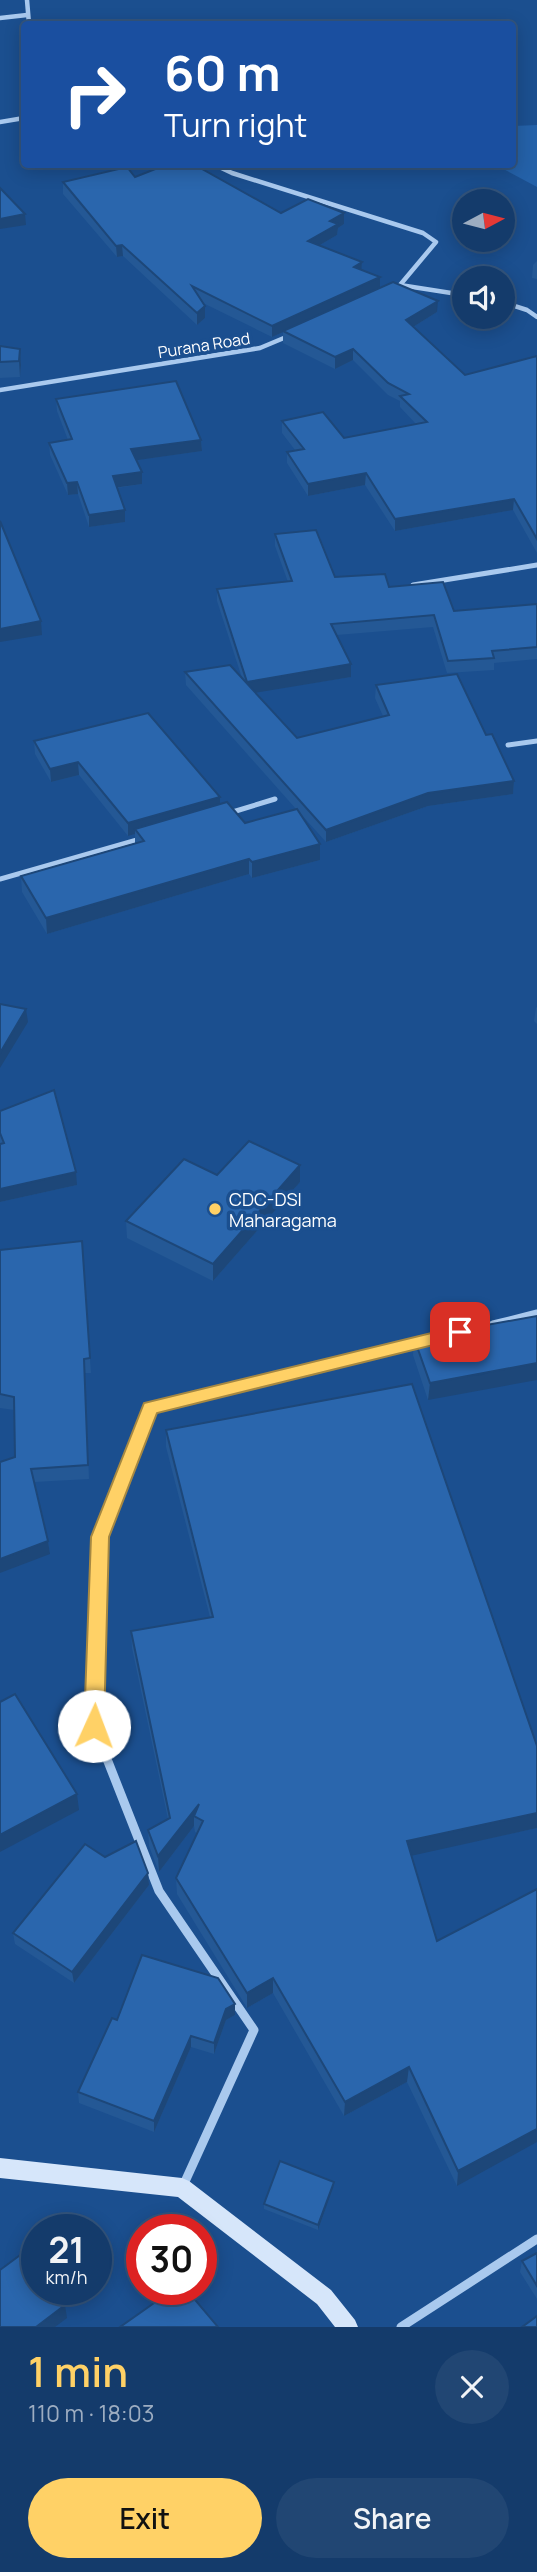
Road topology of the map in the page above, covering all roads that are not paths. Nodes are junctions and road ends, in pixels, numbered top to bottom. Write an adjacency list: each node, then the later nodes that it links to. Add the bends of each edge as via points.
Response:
1 (27, 0): 2 (street)
2 (27, 15): 3 (street); 4 (street)
3 (0, 18)
4 (28, 21)
5 (21, 118): 6 (street)
6 (0, 122)
7 (221, 168): 8 (street, via 423,233 436,242)
8 (400, 285): 9 (street); 10 (street)
9 (387, 291)
10 (452, 293)
11 (515, 306): 12 (street)
12 (537, 317)
13 (303, 330): 14 (street, Purana Road, via 260,348)
14 (0, 390)
15 (537, 565): 16 (street)
16 (413, 585)
17 (537, 741): 18 (street)
18 (508, 745)
19 (275, 799): 20 (street)
20 (223, 815)
21 (156, 834): 22 (street)
22 (0, 879)
23 (537, 1313): 24 (street)
24 (484, 1326)
25 (430, 1339): 27 (street, via 150,1408 100,1537 94,1726 159,1891 254,2030)
26 (0, 2168): 27 (street)
27 (183, 2188): 29 (street, via 324,2297)
28 (537, 2239): 30 (street)
29 (348, 2327)
30 (401, 2327)

